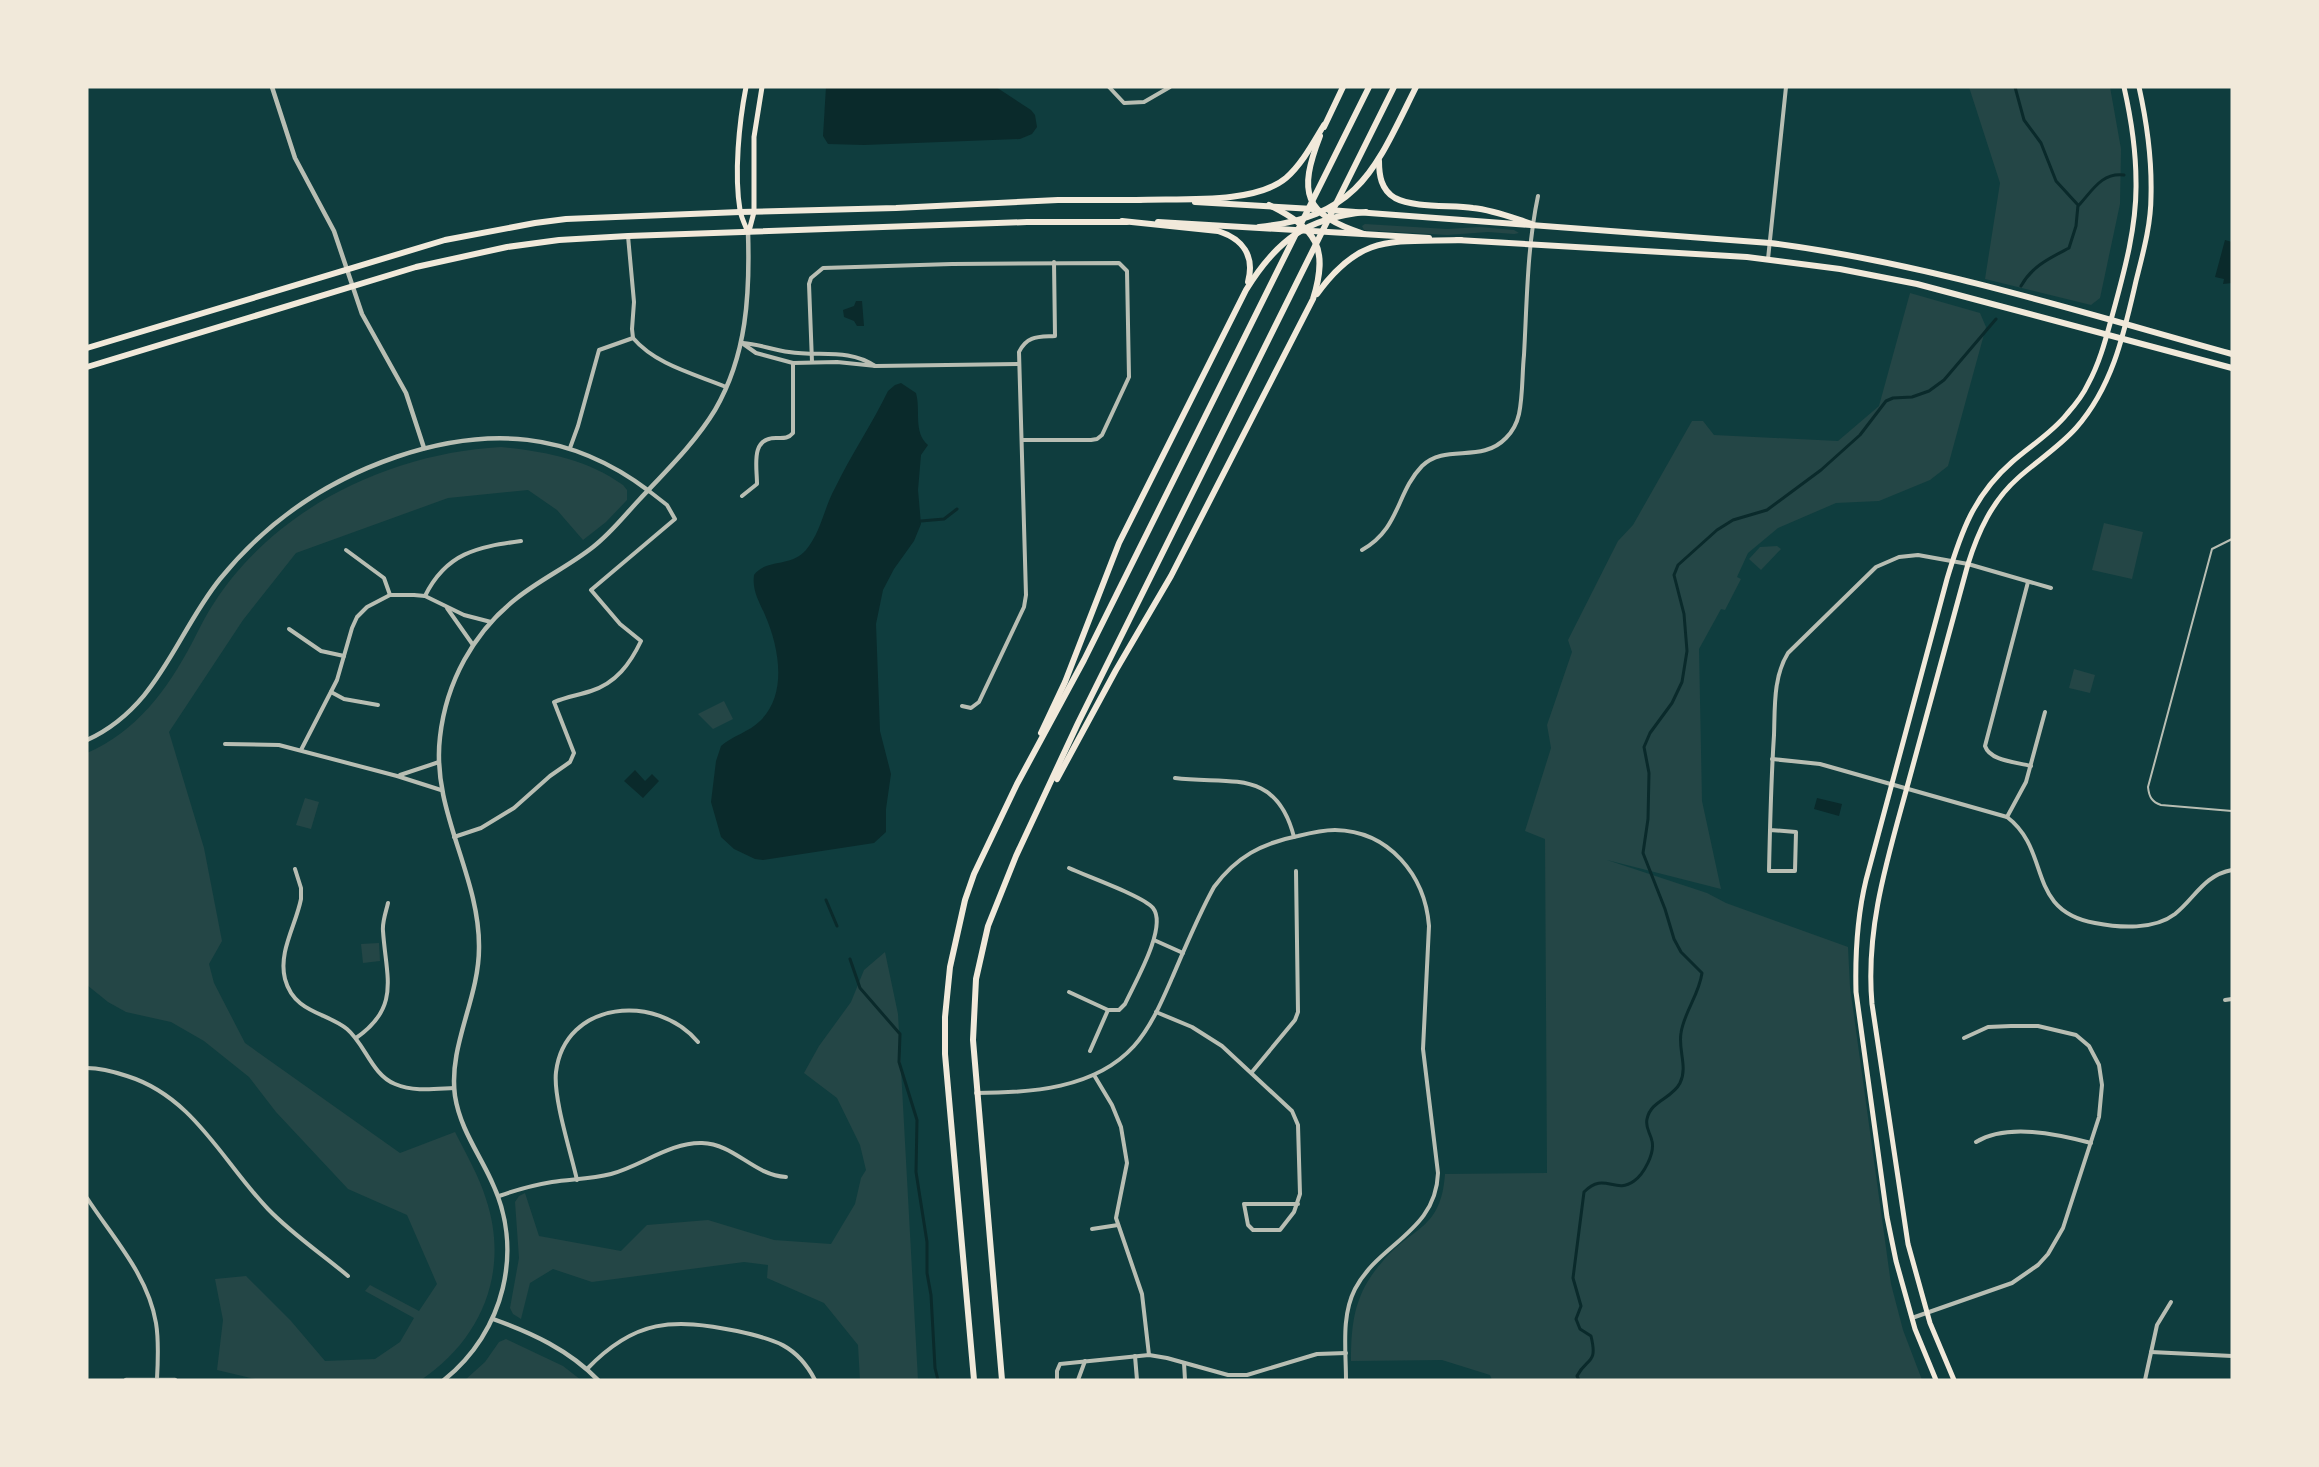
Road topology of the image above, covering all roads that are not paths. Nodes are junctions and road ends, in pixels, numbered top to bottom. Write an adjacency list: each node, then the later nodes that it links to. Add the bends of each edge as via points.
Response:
1 (272, 87): 36 (street, via 295,158 334,231)
2 (746, 87): 19 (main road, via 739,133)
3 (762, 87): 20 (main road, via 754,137)
4 (1109, 87): 5 (street, via 1124,103 1144,102)
5 (1170, 87)
6 (1343, 87): 13 (main road)
7 (1369, 87): 86 (main road, via 1084,660)
8 (1394, 87): 94 (main road)
9 (1416, 87): 14 (main road)
10 (1786, 87): 32 (street)
11 (2124, 87): 40 (main road, via 2136,197 2133,229)
12 (2139, 87): 41 (main road, via 2150,147 2151,211)
13 (1324, 125): 16 (main road, via 1300,163 1286,178 1268,188 1237,196); 18 (main road, via 1307,179 1308,192)
14 (1378, 161): 18 (main road, via 1355,190); 25 (main road, via 1384,188 1395,198 1498,212)
15 (1538, 196): 25 (street)
16 (1136, 200): 17 (main road); 20 (main road)
17 (1269, 205): 18 (main road); 24 (main road)
18 (1323, 210): 21 (main road); 22 (main road); 24 (main road)
19 (740, 212): 20 (main road); 28 (main road); 36 (main road, via 524,224 445,240)
20 (754, 212): 28 (main road)
21 (1366, 212): 22 (main road); 25 (main road)
22 (1329, 219): 27 (main road); 29 (main road)
23 (1122, 221): 26 (main road); 28 (main road); 38 (main road, via 1218,231 1234,238 1246,249 1251,262)
24 (1296, 221): 26 (main road); 27 (main road)
25 (1532, 224): 32 (main road); 33 (street)
26 (1256, 227): 27 (main road)
27 (1303, 230): 29 (main road); 38 (main road, via 1272,252); 39 (main road, via 1321,257)
28 (748, 232): 30 (main road); 45 (street, via 749,298)
29 (1364, 234): 31 (main road)
30 (628, 236): 37 (main road, via 498,249 433,262); 43 (street)
31 (1461, 240): 33 (main road); 39 (main road, via 1369,247 1344,261)
32 (1770, 243): 34 (street); 40 (main road, via 1916,268)
33 (1530, 244): 34 (main road); 64 (street, via 1520,407 1511,432 1488,451 1444,455 1427,462 1415,475 1382,536)
34 (1768, 259): 42 (main road, via 1917,284)
35 (1053, 262): 47 (street, via 823,268 809,284); 51 (street, via 1055,336 1033,337 1023,344); 56 (street, via 1115,261 1125,267 1129,377 1097,439)
36 (346, 268): 37 (street); 46 (main road)
37 (352, 286): 53 (main road); 57 (street, via 370,331 406,393)
38 (1246, 290): 86 (main road, via 1119,543 1065,682)
39 (1313, 299): 94 (main road, via 1171,576)
40 (2111, 321): 41 (main road); 42 (main road)
41 (2126, 325): 44 (main road); 48 (main road)
42 (2107, 335): 44 (main road); 65 (main road, via 2088,385 2067,415 2002,471 1982,495 1962,531)
43 (633, 338): 55 (street, via 667,363); 58 (street, via 599,351)
44 (2122, 339): 54 (main road); 66 (main road, via 2103,388 2088,413 1995,504 1978,533)
45 (742, 343): 47 (street); 49 (street, via 756,353); 55 (street)
46 (89, 347)
47 (812, 353): 50 (street); 52 (street, via 858,356)
48 (2232, 354)
49 (793, 363): 50 (street); 60 (street, via 793,434 788,438 765,439 760,444 756,449 757,483)
50 (812, 363): 52 (street)
51 (1020, 364): 52 (street); 56 (street)
52 (876, 366)
53 (87, 367)
54 (2232, 368)
55 (726, 387): 59 (street, via 703,427)
56 (1022, 440): 78 (street, via 1024,607 979,702 971,708)
57 (424, 448): 58 (street, via 450,441 501,437); 80 (street, via 345,477 276,522 219,580 151,688 126,715)
58 (570, 448): 59 (street, via 614,467)
59 (649, 491): 72 (street, via 594,546 518,597); 96 (street, via 667,505 675,519 591,590 641,642 634,655 602,687 555,702 574,753 570,762 505,815)
60 (742, 496)
61 (2232, 539): 92 (lane, via 2212,549 2148,787 2154,803)
62 (521, 542): 70 (street, via 481,548 450,562)
63 (346, 550): 69 (street, via 384,578)
64 (1362, 550)
65 (1952, 561): 66 (street); 83 (street, via 1911,555 1881,564 1788,653 1777,684); 89 (main road)
66 (1968, 564): 67 (street); 90 (main road)
67 (2028, 582): 68 (street); 85 (street, via 1984,746 1994,756)
68 (2050, 588)
69 (390, 595): 70 (street); 75 (street, via 357,617)
70 (425, 596): 71 (street)
71 (446, 607): 72 (street); 74 (street)
72 (491, 622): 74 (street)
73 (289, 629): 75 (street, via 321,651)
74 (473, 645): 84 (street, via 446,704)
75 (344, 656): 76 (street)
76 (331, 692): 77 (street, via 344,699); 82 (street)
77 (378, 705)
78 (962, 706)
79 (2045, 712): 85 (street)
80 (87, 740)
81 (225, 744): 82 (street, via 279,745)
82 (301, 750): 87 (street)
83 (1772, 759): 89 (street, via 1820,764); 95 (street)
84 (438, 762): 87 (street); 91 (street)
85 (2031, 766): 93 (street, via 2023,791)
86 (1024, 772): 147 (main road, via 974,874 956,936 947,989 945,1054)
87 (397, 776): 91 (street)
88 (1175, 778): 97 (street, via 1244,782 1265,790 1282,806)
89 (1892, 784): 90 (street); 131 (main road, via 1859,915 1856,992 1891,1239)
90 (1907, 788): 93 (street); 130 (main road, via 1876,906 1871,987 1906,1236)
91 (441, 790): 96 (street)
92 (2232, 811)
93 (2007, 817): 100 (street, via 2025,835 2041,881 2055,903 2069,915 2093,923 2136,926 2161,921 2176,913 2205,882)
94 (1029, 829): 118 (main road, via 997,901 978,968 973,1021)
95 (1770, 830): 95 (street, via 1769,871 1796,871 1796,832)
96 (454, 837): 117 (street, via 475,904 479,947 475,987 458,1049)
97 (1294, 837): 104 (street, via 1260,846 1223,874); 134 (street, via 1336,830 1378,841 1411,870 1428,911 1423,1059 1438,1185 1424,1218 1373,1264 1355,1290 1347,1316)
98 (1069, 868): 103 (street, via 1146,902 1156,914)
99 (295, 869): 110 (street, via 301,899 284,953 285,981 308,1009 346,1028)
100 (2232, 870)
101 (1296, 871): 115 (street, via 1298,1012)
102 (388, 903): 110 (street, via 383,931 388,992 374,1024)
103 (1154, 940): 104 (street); 108 (street, via 1125,1004 1119,1010)
104 (1183, 953): 109 (street)
105 (1069, 992): 108 (street)
106 (2232, 999): 107 (street)
107 (2225, 1000)
108 (1108, 1010): 113 (street)
109 (1156, 1012): 115 (street, via 1192,1027); 116 (street, via 1134,1046)
110 (356, 1038): 117 (street, via 392,1084 415,1090)
111 (1964, 1038): 120 (street, via 1988,1027 2011,1026 2038,1026 2076,1035 2089,1046 2099,1065 2101,1103)
112 (698, 1042): 122 (street, via 682,1026 630,1010 592,1018 573,1034 560,1057 556,1078)
113 (1090, 1051)
114 (87, 1068): 128 (street, via 137,1079 178,1103 268,1209)
115 (1252, 1072): 125 (street, via 1292,1111 1298,1125)
116 (1094, 1075): 118 (street, via 1033,1090); 126 (street, via 1121,1127 1127,1163)
117 (454, 1088): 123 (street, via 465,1130)
118 (976, 1093): 148 (main road)
119 (1976, 1142): 120 (street, via 2005,1132 2057,1135)
120 (2091, 1143): 130 (street, via 2063,1228 2038,1265 2012,1283)
121 (786, 1177): 122 (street, via 767,1174 726,1149 703,1143 679,1146 614,1173)
122 (577, 1179): 123 (street)
123 (499, 1196): 132 (street, via 507,1229 508,1259)
124 (87, 1198): 141 (street, via 147,1289 157,1324)
125 (1298, 1204): 125 (street, via 1280,1230 1253,1230 1244,1213 1244,1204)
126 (1118, 1225): 127 (street); 135 (street, via 1142,1294)
127 (1092, 1229)
128 (348, 1276)
129 (2171, 1302): 133 (street, via 2157,1325)
130 (1926, 1313): 131 (street); 155 (main road)
131 (1912, 1318): 154 (main road)
132 (493, 1319): 140 (street, via 557,1347); 144 (street, via 468,1358)
133 (2151, 1352): 137 (street); 156 (street)
134 (1346, 1353): 139 (street, via 1317,1354 1247,1375 1228,1375); 153 (street)
135 (1149, 1355): 136 (street); 139 (street)
136 (1135, 1356): 138 (street); 151 (street)
137 (2232, 1356)
138 (1085, 1361): 149 (street, via 1060,1364); 150 (street)
139 (1184, 1363): 152 (street)
140 (587, 1369): 145 (street); 146 (street, via 605,1350 639,1331 686,1323 772,1339 794,1352)
141 (157, 1379): 142 (street); 143 (street)
142 (126, 1380)
143 (176, 1380)
144 (444, 1380)
145 (598, 1380)
146 (815, 1380)
147 (974, 1380)
148 (1002, 1380)
149 (1057, 1380)
150 (1078, 1380)
151 (1137, 1380)
152 (1185, 1380)
153 (1346, 1380)
154 (1936, 1380)
155 (1954, 1380)
156 (2145, 1380)

